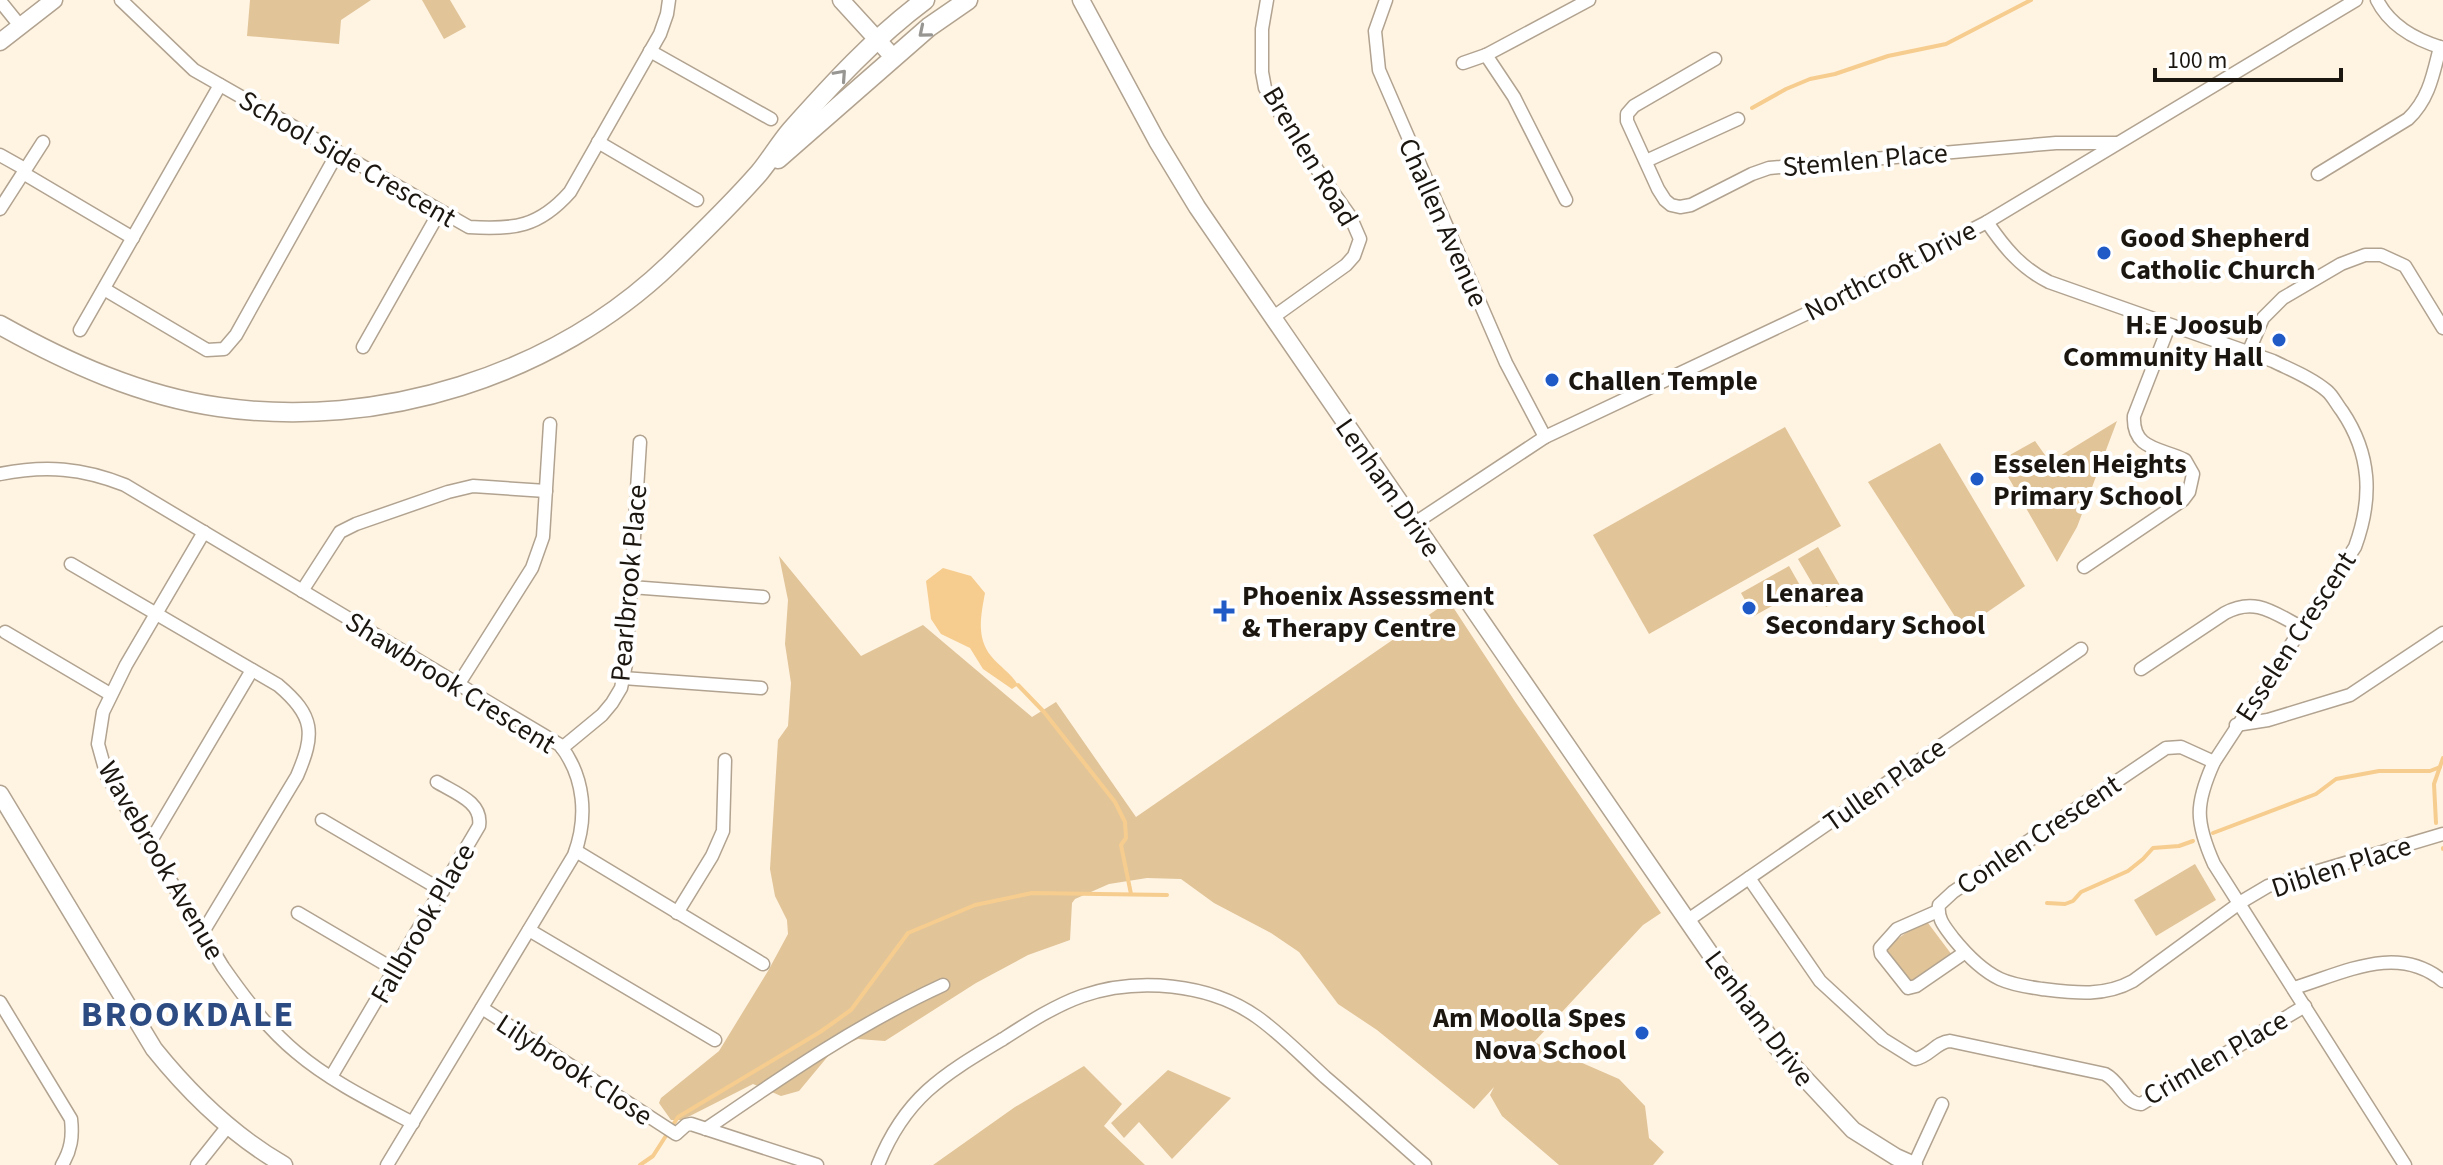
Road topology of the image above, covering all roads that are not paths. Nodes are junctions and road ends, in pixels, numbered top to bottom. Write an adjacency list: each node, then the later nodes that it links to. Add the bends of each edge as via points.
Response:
1 (54, 0): 14 (street)
2 (121, 0): 23 (street, School Side Crescent, via 194,70)
3 (669, 0): 18 (street, School Side Crescent)
4 (841, 0): 15 (street)
5 (925, 0): 15 (main road)
6 (968, 0): 20 (main road, one-way to 20)
7 (1081, 0): 42 (street, Lenham Drive, via 1176,174)
8 (1267, 0): 42 (street, Brenlen Road, via 1262,29 1265,88 1360,239 1346,265)
9 (1386, 0): 50 (street, Challen Avenue, via 1375,31 1379,70 1506,363)
10 (1589, 0): 19 (street)
11 (2356, 0): 28 (street, Northcroft Drive)
12 (2377, 0): 17 (street, via 2390,20 2410,35)
13 (0, 1): 14 (street)
14 (21, 27): 16 (street)
15 (876, 38): 20 (street); 33 (main road, one-way to 15)
16 (0, 42)
17 (2442, 48): 34 (street, via 2419,108)
18 (650, 51): 24 (street); 27 (street, School Side Crescent)
19 (1486, 55): 22 (street); 36 (street, via 1514,97)
20 (894, 58): 33 (main road)
21 (1715, 59): 31 (street, Stemlen Place, via 1629,111 1627,121)
22 (1463, 63)
23 (220, 85): 29 (street, School Side Crescent); 40 (street)
24 (771, 119)
25 (1738, 119): 31 (street)
26 (43, 142): 32 (street)
27 (598, 142): 35 (street); 38 (street, School Side Crescent, via 570,192 535,222 469,227)
28 (2119, 142): 31 (street, Stemlen Place, via 1769,168 1680,207 1665,200); 39 (street, Northcroft Drive)
29 (338, 152): 38 (street, School Side Crescent); 41 (street, via 224,349 207,350)
30 (0, 155): 32 (street)
31 (1646, 161)
32 (24, 171): 37 (street); 40 (street)
33 (759, 173): 43 (main road, via 668,266 596,322 501,372 409,400 312,411 219,407 122,383)
34 (2318, 174)
35 (697, 200)
36 (1566, 200)
37 (0, 209)
38 (440, 211): 47 (street)
39 (1987, 222): 44 (street, Esselen Crescent, via 2029,272); 50 (street, Northcroft Drive)
40 (133, 238): 41 (street)
41 (104, 289): 46 (street)
42 (1272, 318): 54 (street, Lenham Drive)
43 (0, 325)
44 (2169, 326): 48 (street, Esselen Crescent); 57 (street, via 2134,427 2143,443 2185,460 2193,474 2189,492)
45 (2443, 328): 48 (street, via 2405,266 2381,255 2365,255 2283,298 2263,318)
46 (80, 330)
47 (363, 347)
48 (2248, 353): 62 (street, Esselen Crescent, via 2329,392 2358,438 2364,459 2367,482 2355,547)
49 (550, 424): 53 (street)
50 (1545, 437): 54 (street, Northcroft Drive)
51 (640, 442): 58 (street, Pearlbrook Place)
52 (0, 474): 55 (street, Shawbrook Crescent, via 56,468 104,477)
53 (546, 491): 59 (street, via 473,486 356,524 340,532); 69 (street, via 543,537 532,568)
54 (1415, 523): 88 (street, Lenham Drive)
55 (204, 532): 59 (street, Shawbrook Crescent); 61 (street, Wavebrook Avenue)
56 (71, 564): 61 (street)
57 (2084, 567)
58 (631, 587): 60 (street); 68 (street, Pearlbrook Place)
59 (302, 591): 69 (street, Shawbrook Crescent)
60 (763, 597)
61 (156, 614): 67 (street); 71 (street, Wavebrook Avenue)
62 (2303, 628): 66 (street, via 2258,606 2239,606); 72 (street, Esselen Crescent)
63 (5, 632): 71 (street)
64 (2443, 633): 72 (street, via 2350,695)
65 (2081, 649): 82 (street, Tullen Place)
66 (2141, 669)
67 (252, 670): 80 (street); 90 (street, via 278,685 301,709 311,734 309,749)
68 (623, 678): 70 (street); 73 (street, Pearlbrook Place, via 602,715)
69 (458, 685): 73 (street, Shawbrook Crescent)
70 (761, 688)
71 (110, 694): 80 (street, Wavebrook Avenue, via 99,728 101,760)
72 (2236, 725): 75 (street, Esselen Crescent)
73 (562, 748): 81 (street, Shawbrook Crescent, via 571,759 582,797)
74 (725, 760): 87 (street, via 723,831)
75 (2214, 762): 84 (street, Esselen Crescent, via 2201,789 2204,840); 85 (street, Conlen Crescent, via 2181,747 2166,748 1953,892)
76 (437, 782): 83 (street, Fallbrook Place, via 474,805 481,817)
77 (0, 794): 104 (street, via 146,1037 190,1091)
78 (322, 820): 83 (street)
79 (2443, 834): 84 (street, Diblen Place, via 2268,886)
80 (149, 844): 90 (street, Wavebrook Avenue)
81 (576, 851): 87 (street); 89 (street, Shawbrook Crescent)
82 (1749, 878): 88 (street, Tullen Place); 98 (street, Crimlen Place, via 1820,981 1883,1039 1915,1059 1950,1041 2105,1074 2134,1104 2141,1104)
83 (443, 891): 93 (street, Fallbrook Place)
84 (2241, 902): 91 (street, Conlen Crescent, via 2133,981 2098,993 2020,986); 96 (street, Esselen Crescent)
85 (1938, 911): 91 (street, Conlen Crescent); 91 (street, via 1897,929 1880,948 1881,954 1908,988)
86 (298, 913): 93 (street)
87 (677, 913): 92 (street)
88 (1688, 920): 113 (street, Lenham Drive, via 1775,1045 1820,1097 1853,1130)
89 (529, 930): 99 (street, Shawbrook Crescent); 100 (street)
90 (203, 932): 101 (street, Wavebrook Avenue, via 269,1026)
91 (1964, 953)
92 (763, 964)
93 (395, 970): 101 (street, Fallbrook Place)
94 (2443, 981): 96 (street, via 2416,965 2387,961)
95 (943, 985): 105 (street, via 862,1026)
96 (2294, 988): 98 (street, Esselen Crescent)
97 (0, 1002): 106 (street, via 71,1119 73,1134)
98 (2305, 1006): 114 (street, Esselen Crescent)
99 (482, 1008): 103 (street, Shawbrook Crescent); 105 (street, Lilybrook Close, via 676,1134 691,1124)
100 (715, 1040)
101 (331, 1077): 103 (street, Wavebrook Avenue)
102 (1942, 1104): 113 (street)
103 (413, 1123): 109 (street, Shawbrook Crescent)
104 (228, 1126): 107 (street); 108 (street)
105 (706, 1129): 110 (street)
106 (62, 1165)
107 (197, 1165)
108 (284, 1165)
109 (387, 1165)
110 (817, 1165)
111 (878, 1165): 112 (street, via 910,1107 952,1070 1057,1006 1105,990 1146,986 1202,993 1256,1016)
112 (1425, 1165)
113 (1914, 1165)
114 (2405, 1165)

